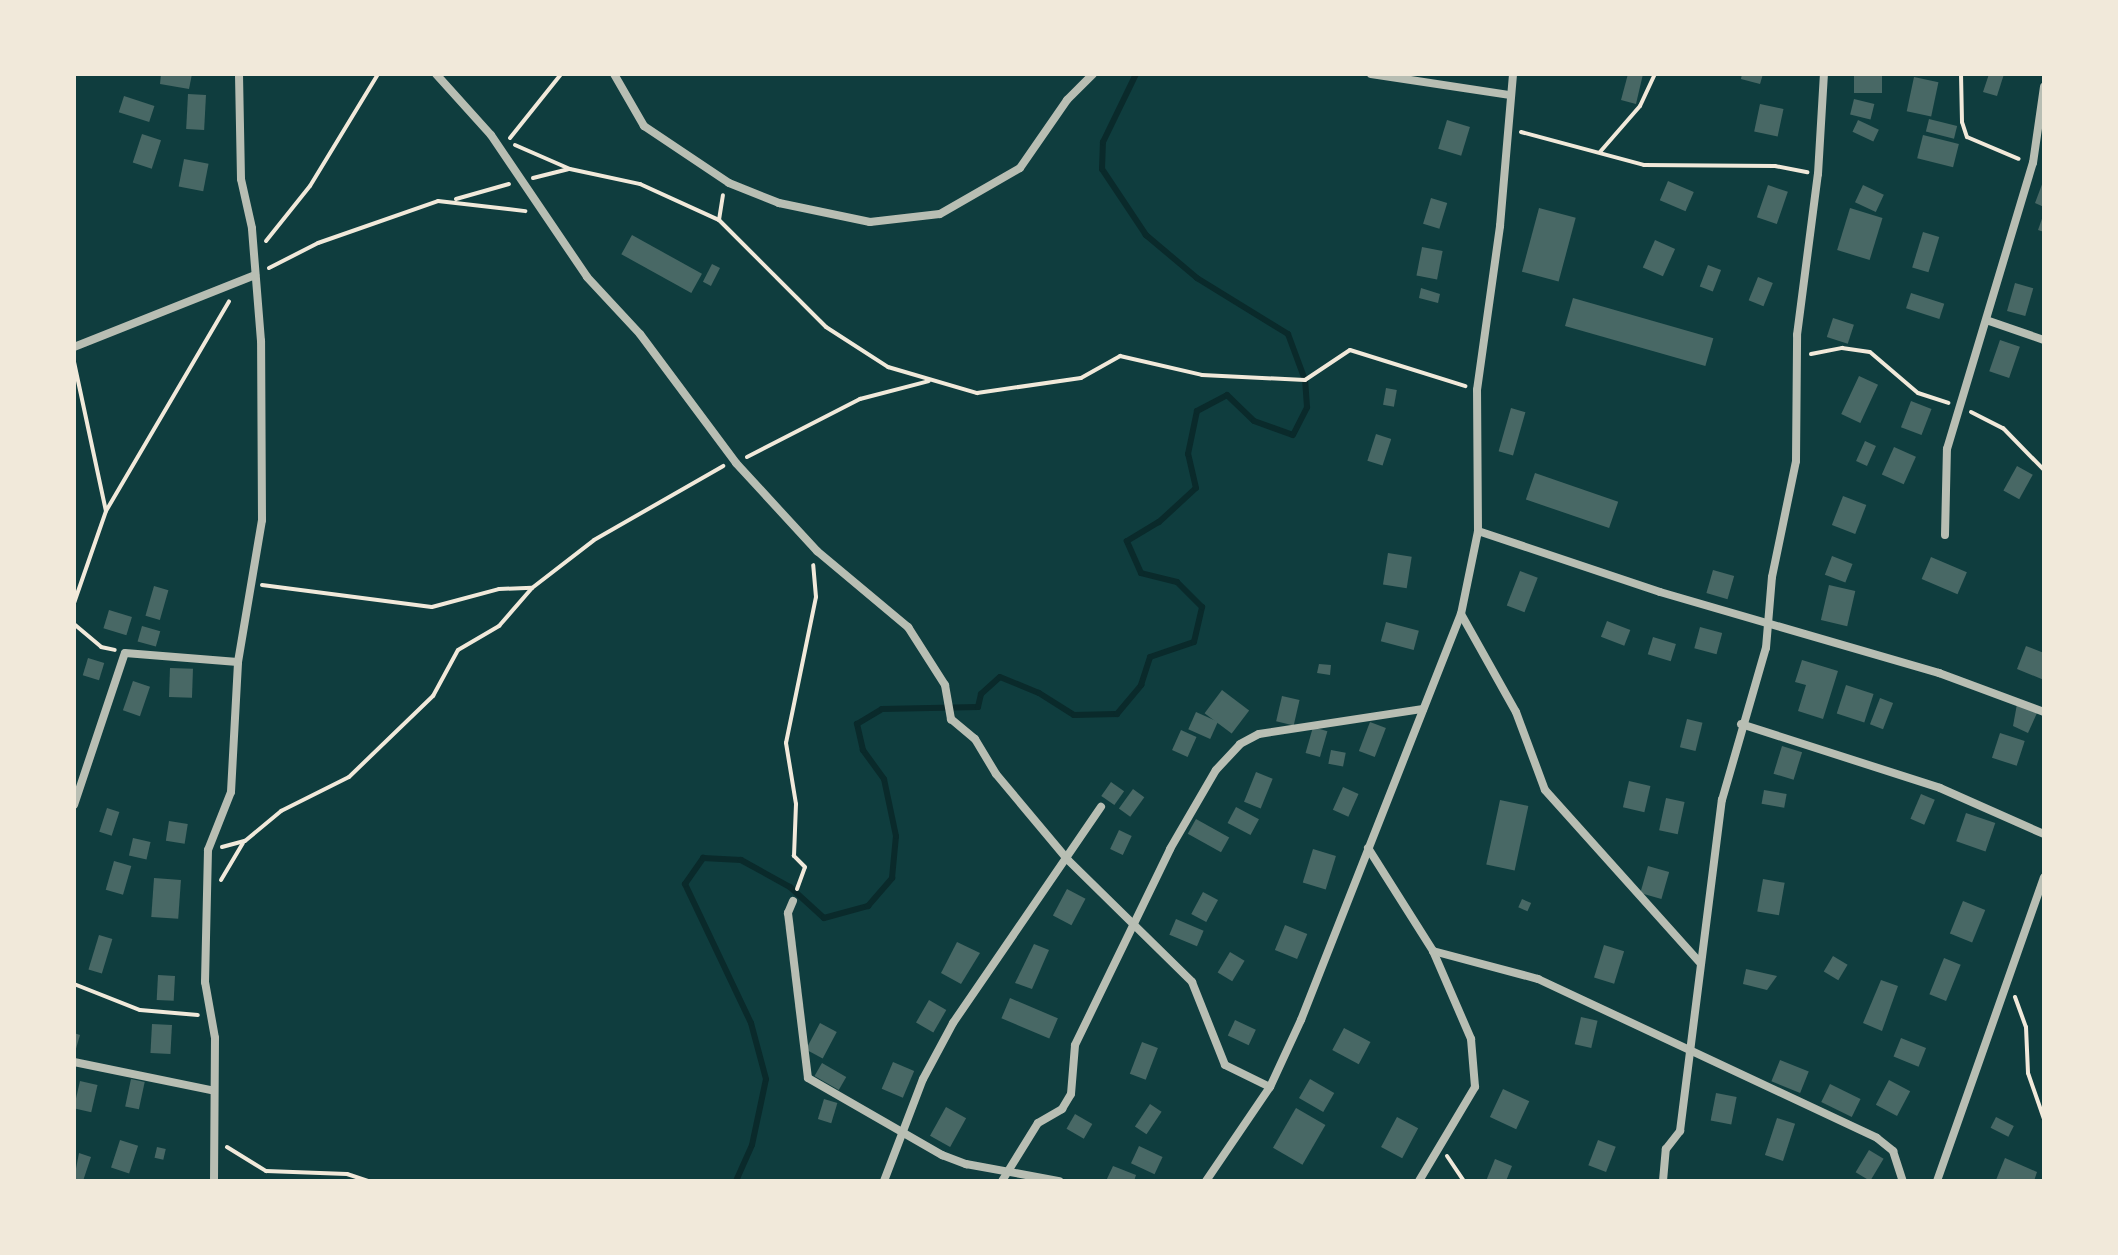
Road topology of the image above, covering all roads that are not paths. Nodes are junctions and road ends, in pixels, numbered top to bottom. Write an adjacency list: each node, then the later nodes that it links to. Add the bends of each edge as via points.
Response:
1 (239, 74): 10 (street, via 241,179)
2 (436, 74): 26 (street, via 491,135 587,277 640,334 736,463 817,551 908,627 945,685 951,719 975,739 996,774)
3 (614, 74): 4 (street, via 644,126 729,183 779,203 848,219 926,219 1020,168 1067,100)
4 (1093, 74)
5 (1371, 74): 9 (street)
6 (1513, 74): 9 (street)
7 (1824, 74): 17 (street, via 1797,357 1796,461 1772,577)
8 (2044, 87): 11 (street, via 2033,163)
9 (1510, 95): 14 (street, via 1477,390)
10 (255, 275): 13 (street); 18 (street, via 262,486 253,584)
11 (1989, 321): 12 (street); 15 (street, via 1947,449)
12 (2044, 340)
13 (74, 347)
14 (1478, 531): 16 (street); 17 (street)
15 (1945, 535)
16 (1461, 614): 19 (street); 31 (street, via 1516,712 1545,790)
17 (1770, 625): 20 (street, via 1939,673); 21 (street)
18 (238, 662): 22 (street, via 125,653); 35 (street, via 231,792 208,850 205,982 213,1016)
19 (1423, 709): 25 (street); 29 (street, via 1259,734 1240,744 1216,770 1170,849)
20 (2044, 712)
21 (1741, 724): 24 (street, via 1940,788); 31 (street, via 1722,800)
22 (74, 805)
23 (1101, 807): 26 (street, via 1072,845)
24 (2044, 834)
25 (1368, 848): 30 (street); 34 (street)
26 (1068, 860): 29 (street); 36 (street, via 953,1023 923,1079)
27 (2044, 877): 45 (street)
28 (793, 901): 36 (street, via 788,913 803,1073)
29 (1135, 925): 34 (street, via 1192,982 1225,1065); 37 (street, via 1075,1045 1071,1094 1062,1109 1038,1123)
30 (1433, 951): 32 (street, via 1538,979); 42 (street, via 1467,1027 1476,1072 1475,1087)
31 (1700, 963): 32 (street, via 1696,1019)
32 (1687, 1049): 43 (street, via 1680,1131 1666,1149); 44 (street, via 1877,1138 1893,1151)
33 (74, 1062): 35 (street)
34 (1270, 1087): 41 (street)
35 (211, 1090): 38 (street)
36 (905, 1134): 37 (street); 39 (street)
37 (1004, 1177): 40 (street)
38 (214, 1181)
39 (884, 1181)
40 (1059, 1181)
41 (1206, 1181)
42 (1419, 1181)
43 (1663, 1181)
44 (1903, 1181)
45 (1937, 1181)

